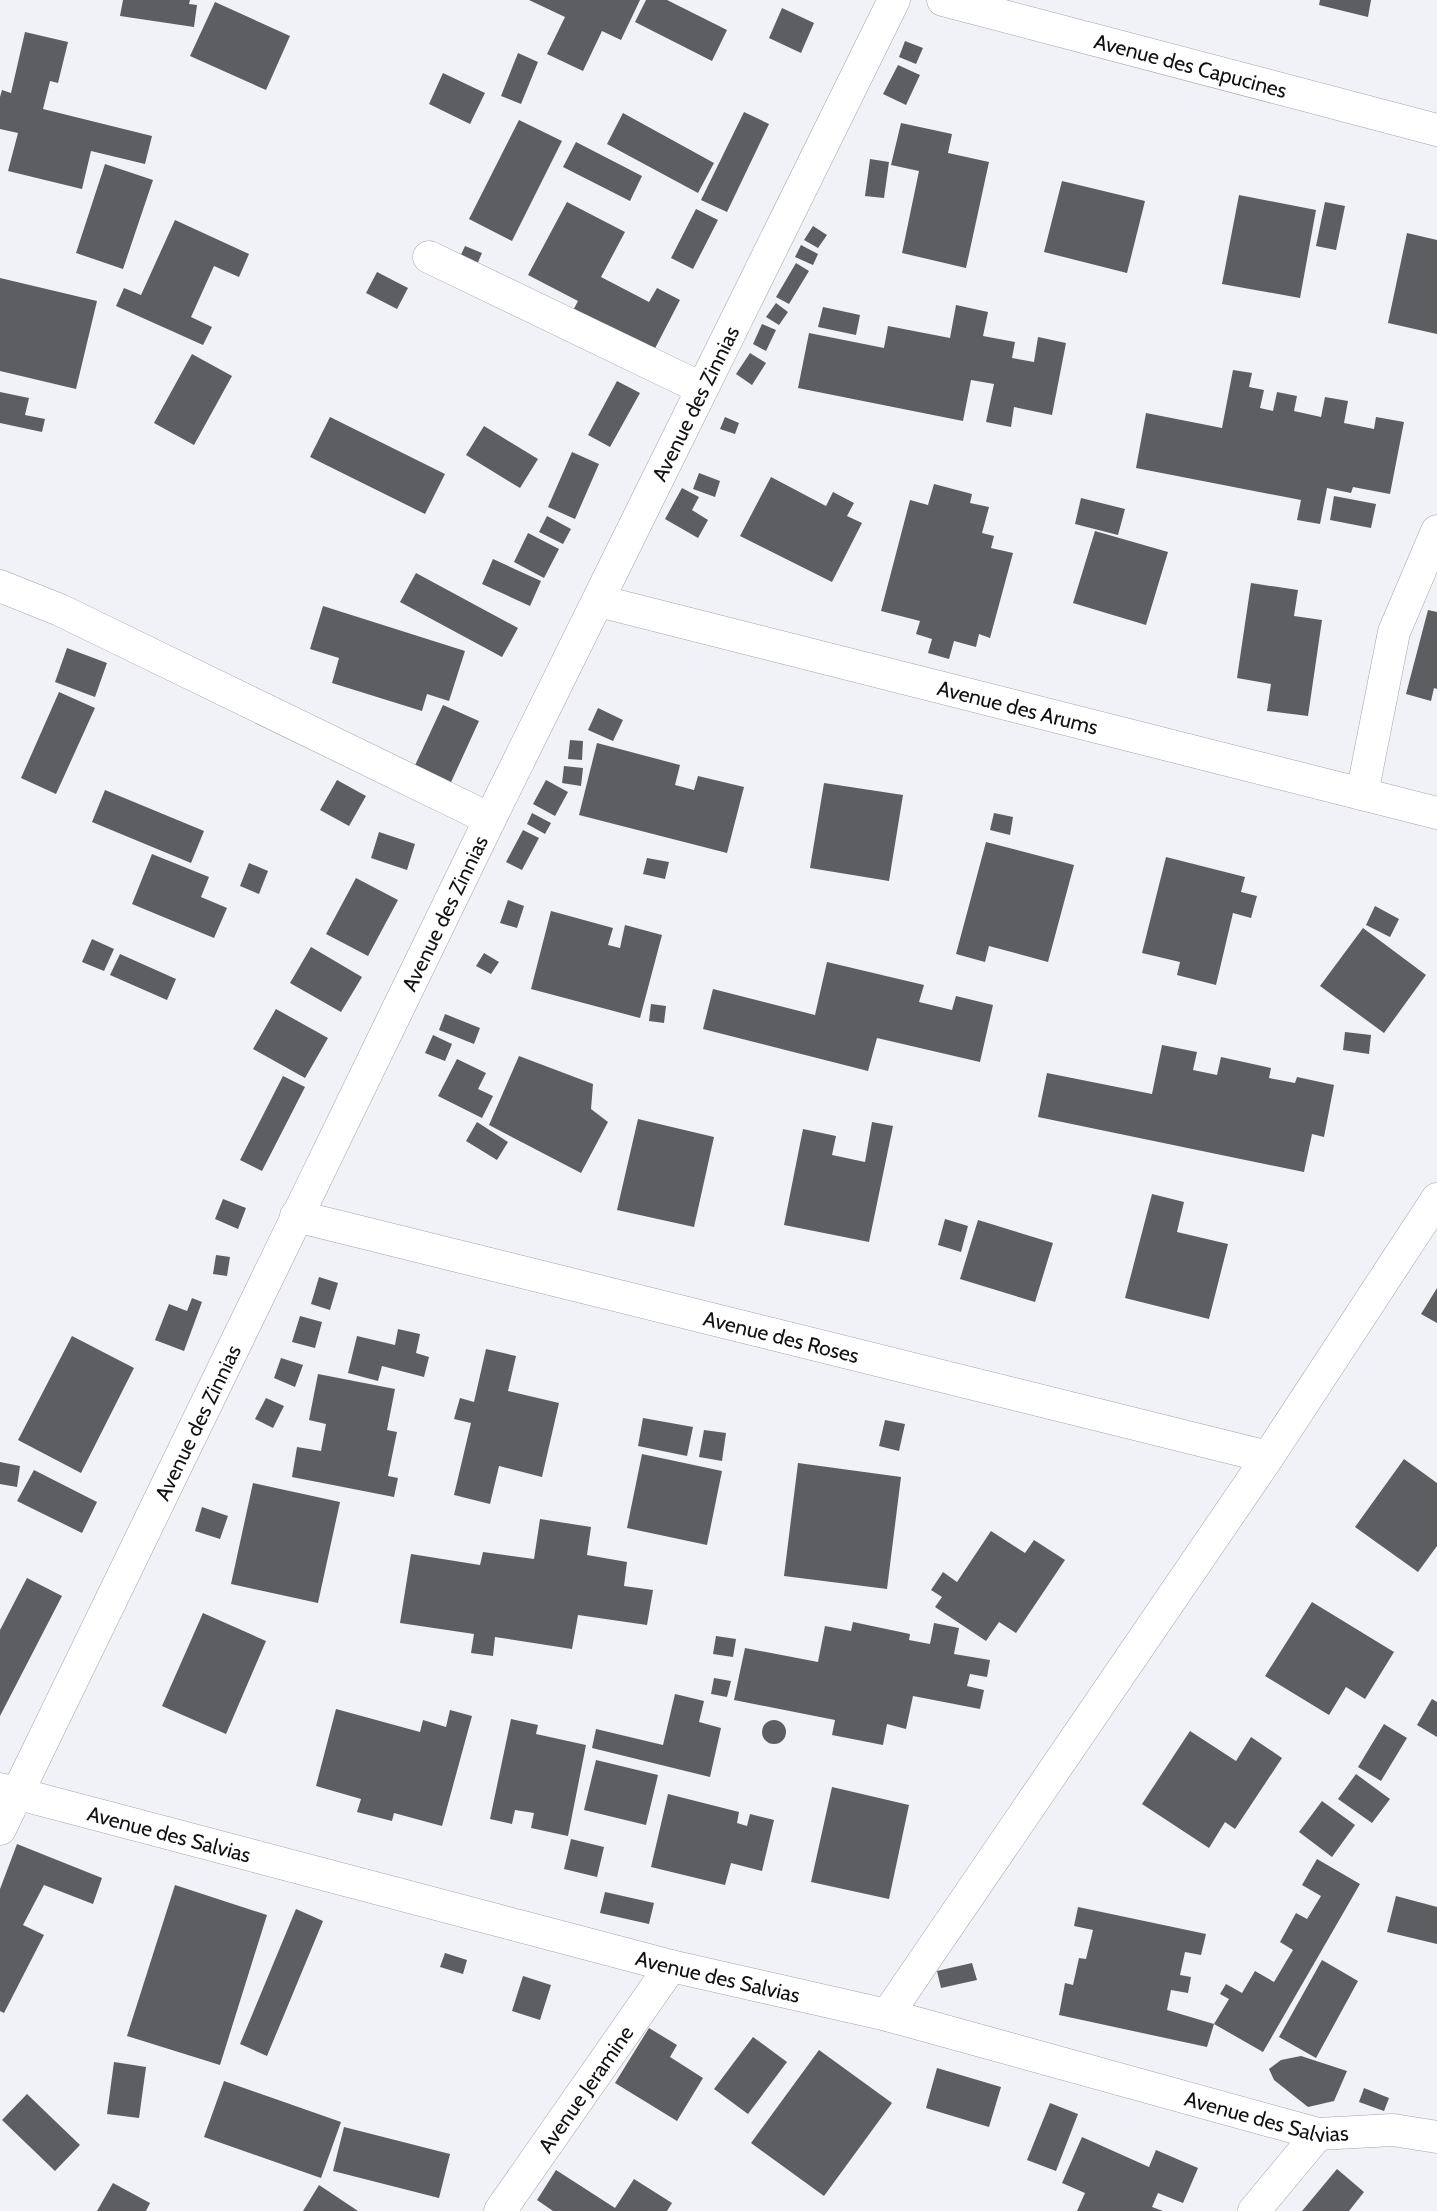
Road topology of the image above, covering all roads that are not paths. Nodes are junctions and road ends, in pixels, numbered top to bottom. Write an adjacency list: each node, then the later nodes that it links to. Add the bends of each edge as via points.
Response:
1 (894, 0): 5 (street, Avenue des Zinnias)
2 (943, 0): 3 (street, Avenue des Capucines)
3 (1437, 130)
4 (429, 257): 5 (street)
5 (701, 388): 8 (street, Avenue des Zinnias)
6 (1437, 531): 9 (street, via 1394,632)
7 (0, 586): 11 (street, via 60,610)
8 (599, 601): 9 (street, Avenue des Arums); 11 (street, Avenue des Zinnias)
9 (1362, 794): 10 (street, Avenue des Arums)
10 (1437, 813)
11 (490, 819): 13 (street, Avenue des Zinnias)
12 (1437, 1199): 14 (street)
13 (296, 1216): 14 (street, Avenue des Roses); 15 (street, Avenue des Zinnias)
14 (1268, 1457): 18 (street)
15 (9, 1792): 16 (street, Avenue des Zinnias); 17 (street, Avenue des Salvias)
16 (0, 1829)
17 (671, 1966): 18 (street, Avenue des Salvias); 21 (street, Avenue Jeramine)
18 (887, 2015): 19 (street, Avenue des Salvias)
19 (1318, 2134): 20 (street, Avenue des Salvias, via 1393,2130); 22 (street)
20 (1437, 2137)
21 (500, 2211)
22 (1254, 2211)

